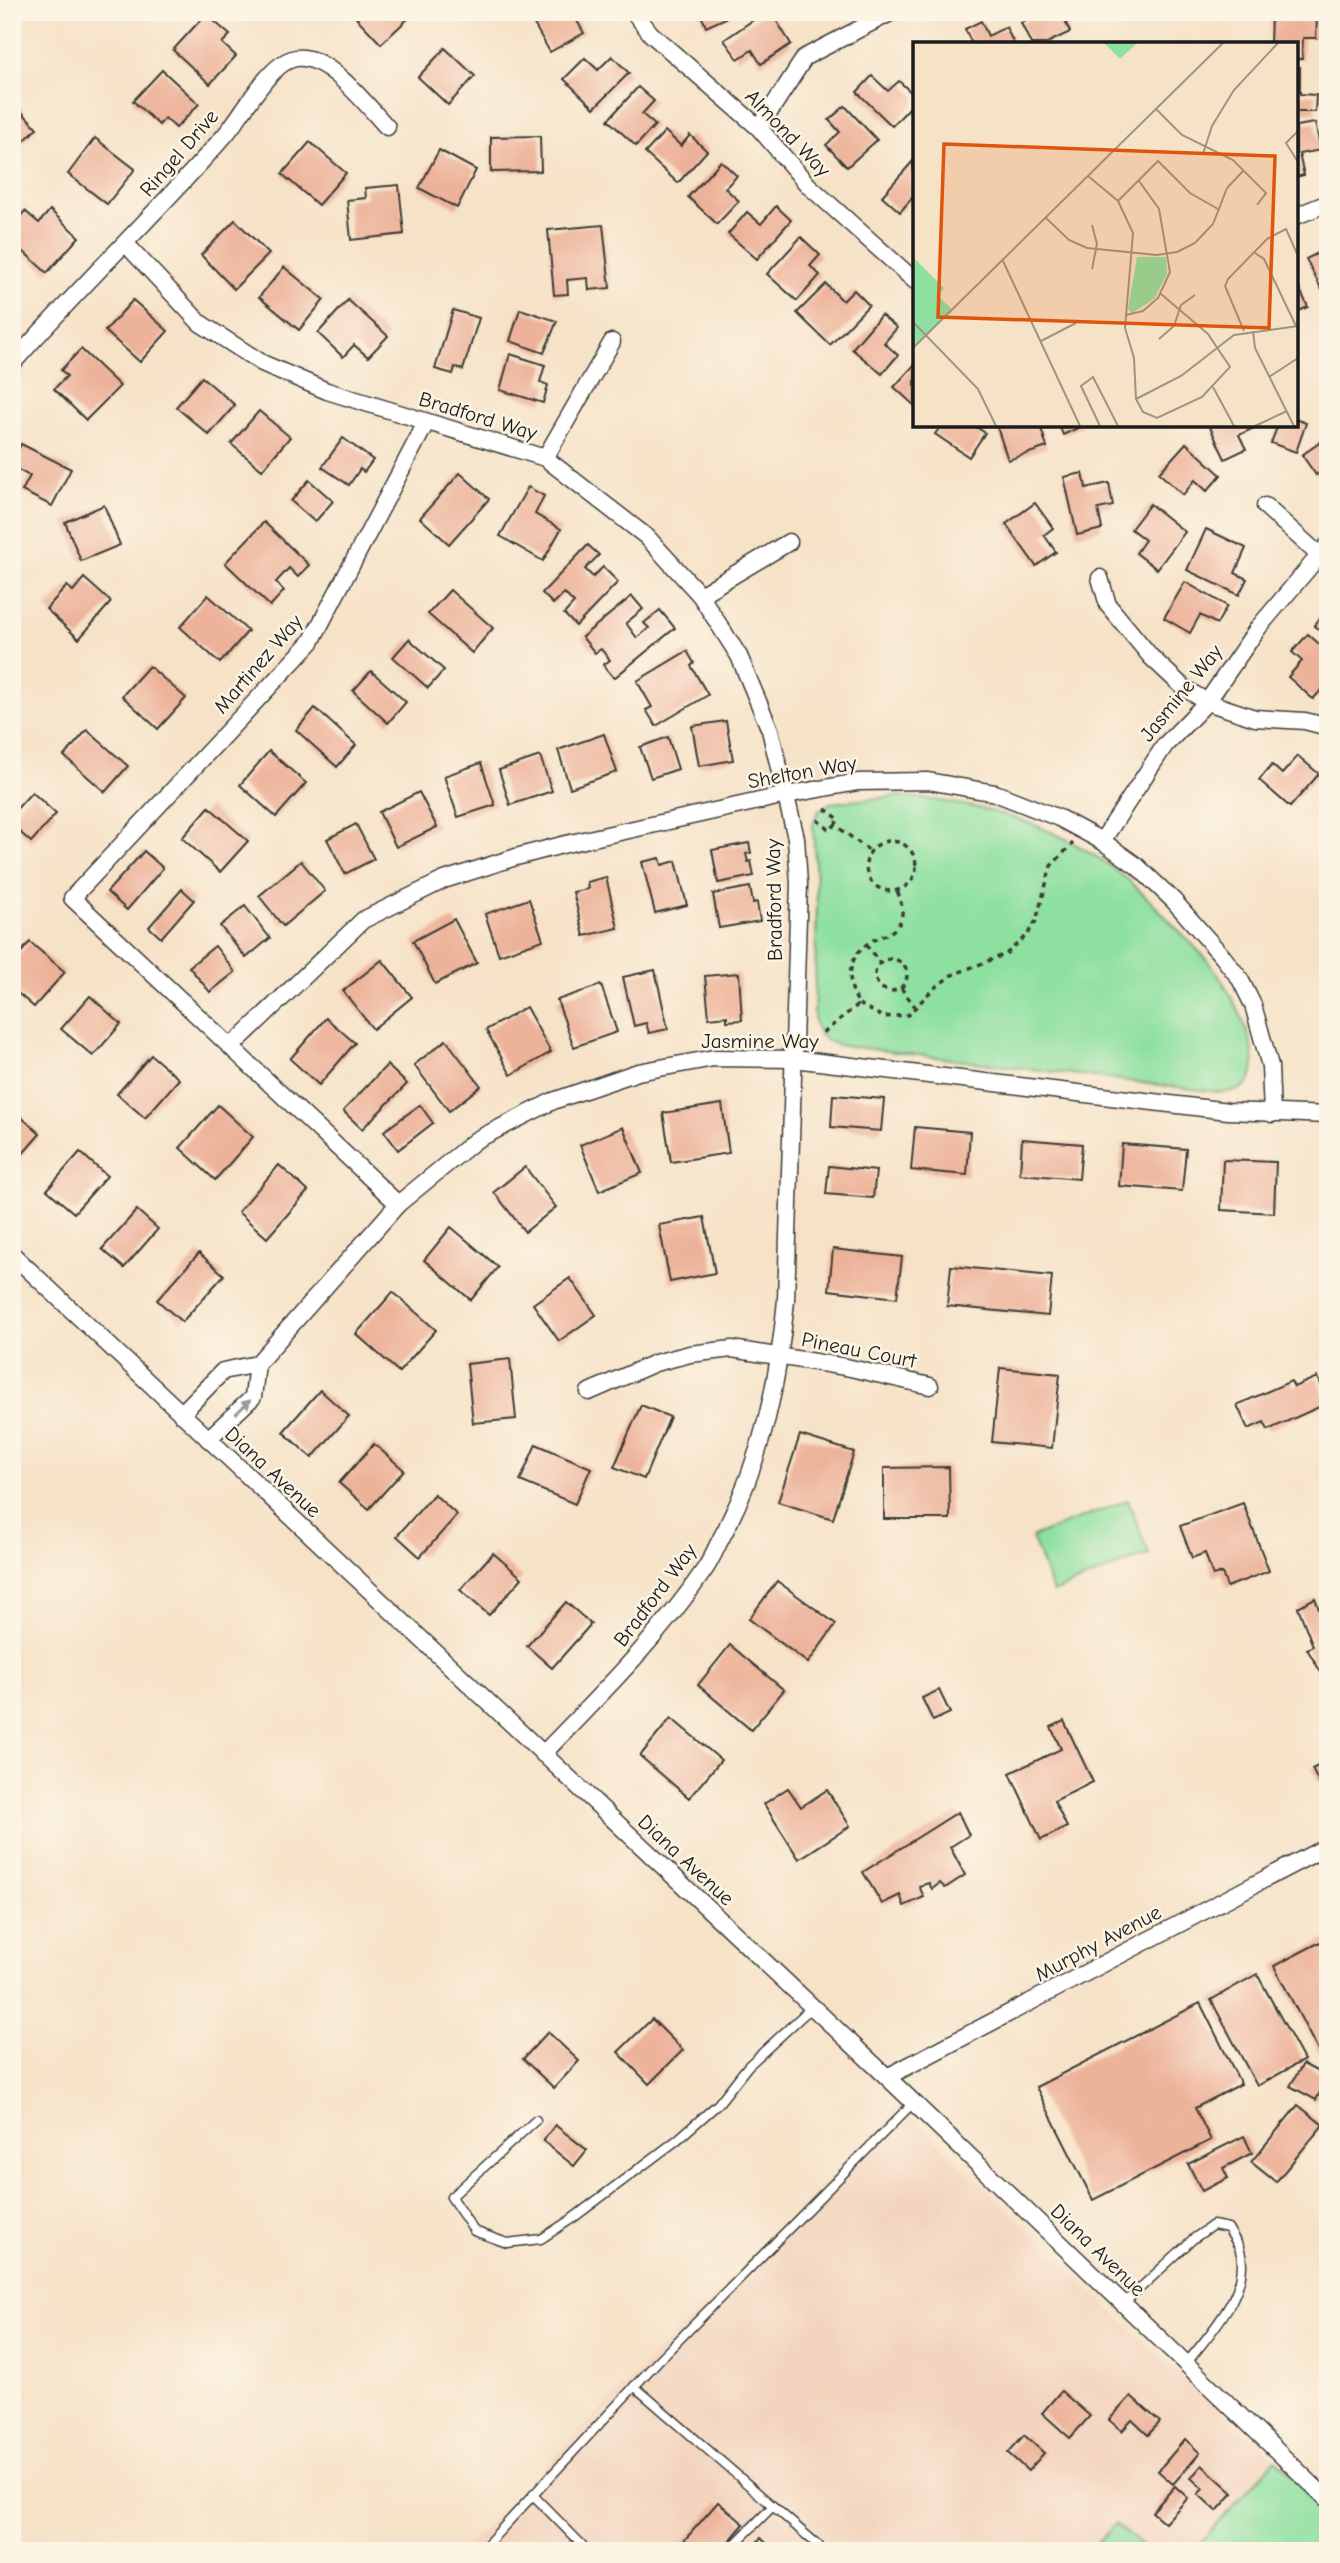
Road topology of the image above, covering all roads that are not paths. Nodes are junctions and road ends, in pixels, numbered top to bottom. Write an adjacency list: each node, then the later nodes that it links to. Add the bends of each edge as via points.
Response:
1 (634, 12): 4 (street, Almond Way, via 651,34)
2 (892, 12): 4 (street, via 805,57)
3 (387, 127): 7 (street, Ringel Drive, via 316,59 292,59 268,76 231,128)
4 (759, 128): 8 (street, Almond Way, via 808,185)
5 (1328, 203): 6 (street)
6 (1298, 214)
7 (126, 244): 10 (street, Ringel Drive); 11 (street, Bradford Way, via 200,323 262,363 327,391)
8 (913, 279)
9 (612, 342): 12 (street)
10 (12, 364)
11 (426, 423): 12 (street, Bradford Way); 22 (street, Martinez Way, via 311,642 72,898)
12 (545, 458): 17 (street, Bradford Way, via 647,537)
13 (1265, 506): 15 (street)
14 (789, 542): 17 (street)
15 (1324, 550): 18 (street, Jasmine Way, via 1258,628)
16 (1100, 579): 18 (street, via 1108,605 1151,657)
17 (700, 595): 20 (street, Bradford Way, via 739,656 770,730)
18 (1207, 702): 19 (street, via 1255,718); 21 (street, Jasmine Way, via 1166,745)
19 (1328, 727)
20 (786, 795): 21 (street, Shelton Way, via 858,782 928,781 995,793 1031,805); 22 (street, Shelton Way, via 516,856 444,880 363,920); 23 (street, Bradford Way, via 796,838 799,884)
21 (1102, 841): 24 (street, Shelton Way, via 1172,900 1240,979 1264,1039)
22 (232, 1046): 26 (street)
23 (794, 1059): 24 (street, Jasmine Way); 26 (street, Jasmine Way, via 714,1058 638,1072 554,1101 476,1140); 28 (street, Bradford Way)
24 (1272, 1114): 25 (street, Jasmine Way)
25 (1328, 1115)
26 (398, 1204): 29 (street, Jasmine Way)
27 (12, 1254): 32 (street, Diana Avenue)
28 (781, 1356): 30 (street, Pineau Court); 31 (street, Pineau Court, via 732,1349 690,1353); 34 (street, Bradford Way, via 766,1431 744,1494 706,1567 641,1652)
29 (257, 1364): 32 (street, via 223,1371); 33 (street, one-way to 29, via 253,1397)
30 (930, 1386)
31 (589, 1392)
32 (181, 1414): 33 (street, Diana Avenue)
33 (208, 1439): 34 (street, Diana Avenue)
34 (543, 1754): 36 (street, Diana Avenue)
35 (1328, 1846): 37 (street, Murphy Avenue)
36 (812, 2007): 37 (street, Diana Avenue); 39 (lane, via 748,2066 718,2104 573,2218 541,2239 507,2243 474,2231 451,2197)
37 (887, 2077): 38 (street, Diana Avenue)
38 (913, 2103): 40 (street, Diana Avenue); 42 (lane)
39 (536, 2120)
40 (1123, 2304): 41 (street, Diana Avenue); 41 (lane, via 1193,2239 1213,2225 1228,2228 1240,2248 1241,2280 1226,2313)
41 (1186, 2364): 44 (street, Diana Avenue)
42 (635, 2386): 43 (lane); 45 (lane)
43 (533, 2495): 47 (lane); 48 (lane)
44 (1328, 2500)
45 (773, 2506): 46 (lane); 49 (lane)
46 (819, 2546)
47 (481, 2551)
48 (588, 2551)
49 (728, 2551)

